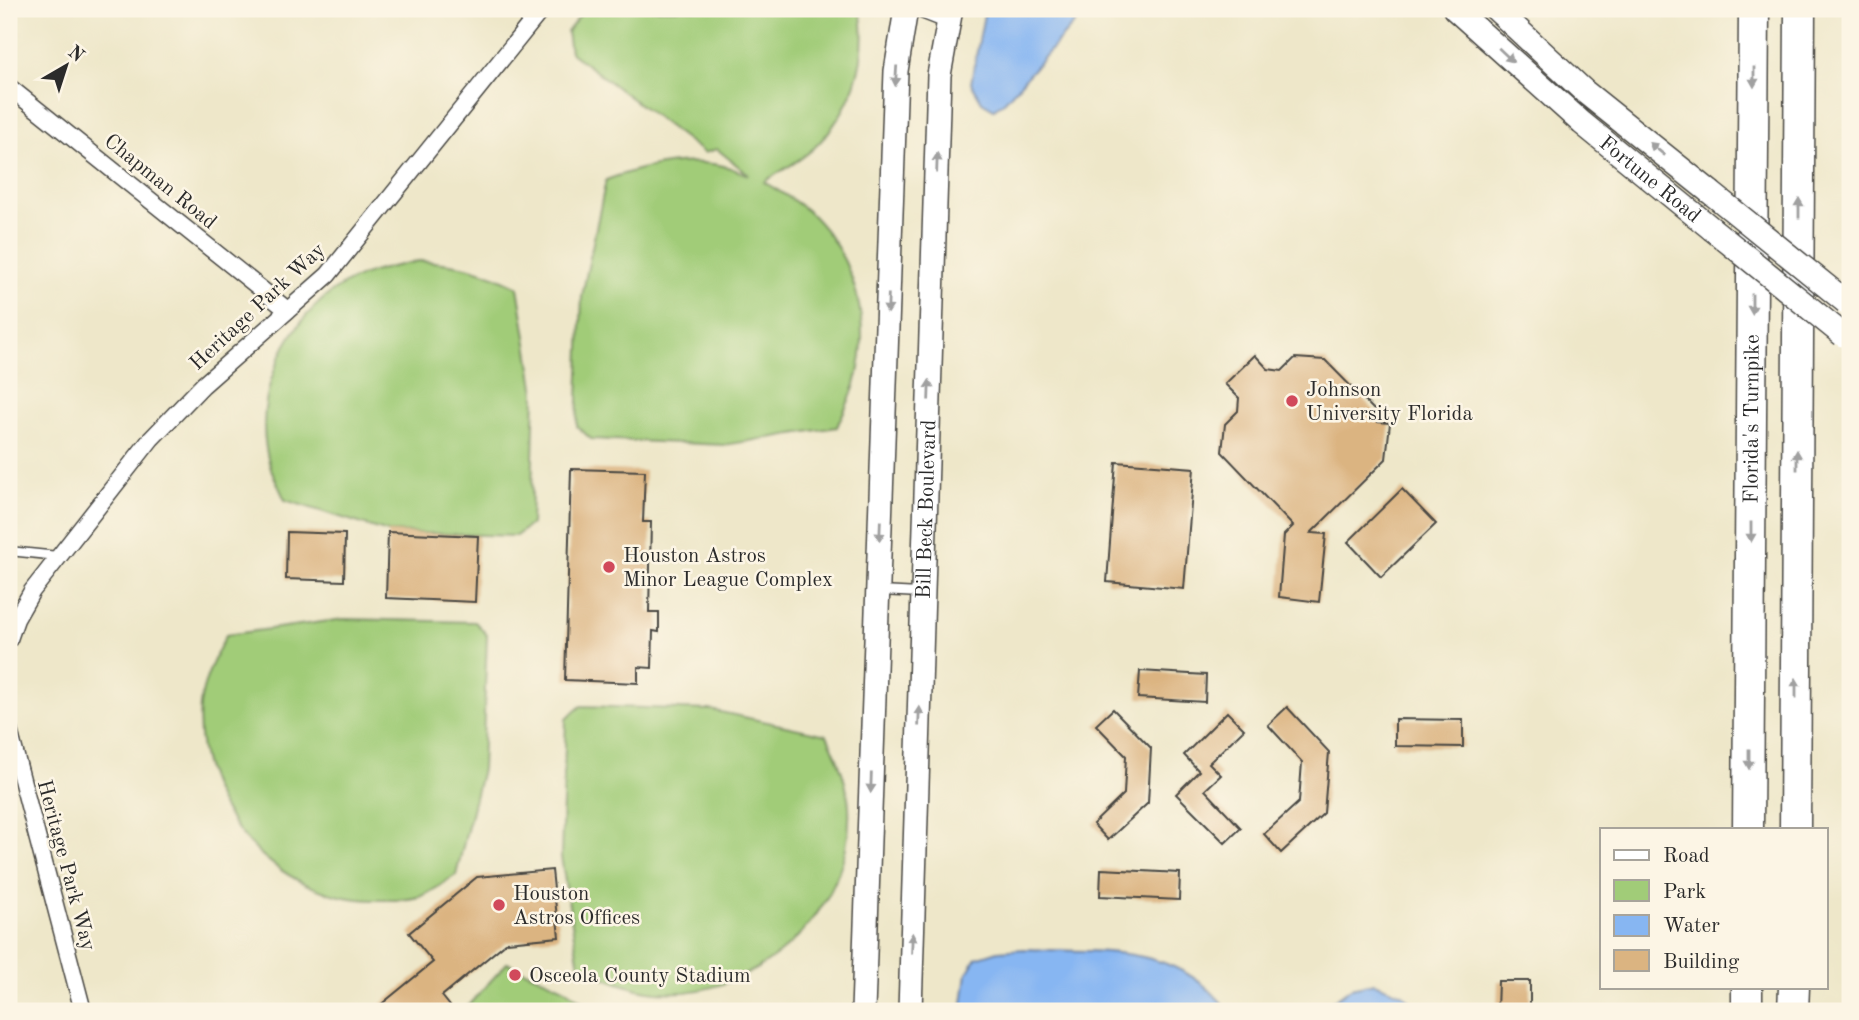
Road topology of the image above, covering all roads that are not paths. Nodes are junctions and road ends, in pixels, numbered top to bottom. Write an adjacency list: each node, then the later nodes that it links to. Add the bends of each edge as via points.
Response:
1 (542, 9): 11 (street, Heritage Park Way, via 328,275)
2 (906, 9): 15 (street, one-way to 15, via 896,71)
3 (919, 9): 8 (street)
4 (1455, 9): 12 (street, Fortune Road, one-way to 12, bridge, via 1581,123)
5 (1496, 9): 10 (street, Fortune Road, one-way to 5, bridge, via 1585,92)
6 (1754, 9): 20 (highway, Florida's Turnpike, one-way to 20)
7 (1800, 9): 21 (highway, one-way to 7)
8 (949, 14): 16 (street, Bill Beck Boulevard, one-way to 8, via 939,75)
9 (9, 86): 11 (street, Chapman Road)
10 (1848, 304)
11 (286, 309): 14 (street, Heritage Park Way, via 202,385 151,439)
12 (1847, 338)
13 (9, 551): 14 (lane)
14 (59, 556): 17 (street, Heritage Park Way, via 32,590)
15 (878, 591): 16 (lane); 25 (street, one-way to 25)
16 (923, 594): 26 (street, Bill Beck Boulevard, one-way to 16)
17 (9, 639)
18 (9, 730): 19 (street, Heritage Park Way)
19 (12, 756): 24 (street, Heritage Park Way)
20 (1748, 828)
21 (1795, 828)
22 (1747, 988): 27 (highway)
23 (1794, 988): 28 (highway)
24 (83, 1011)
25 (863, 1011)
26 (910, 1011)
27 (1747, 1011)
28 (1793, 1011)

